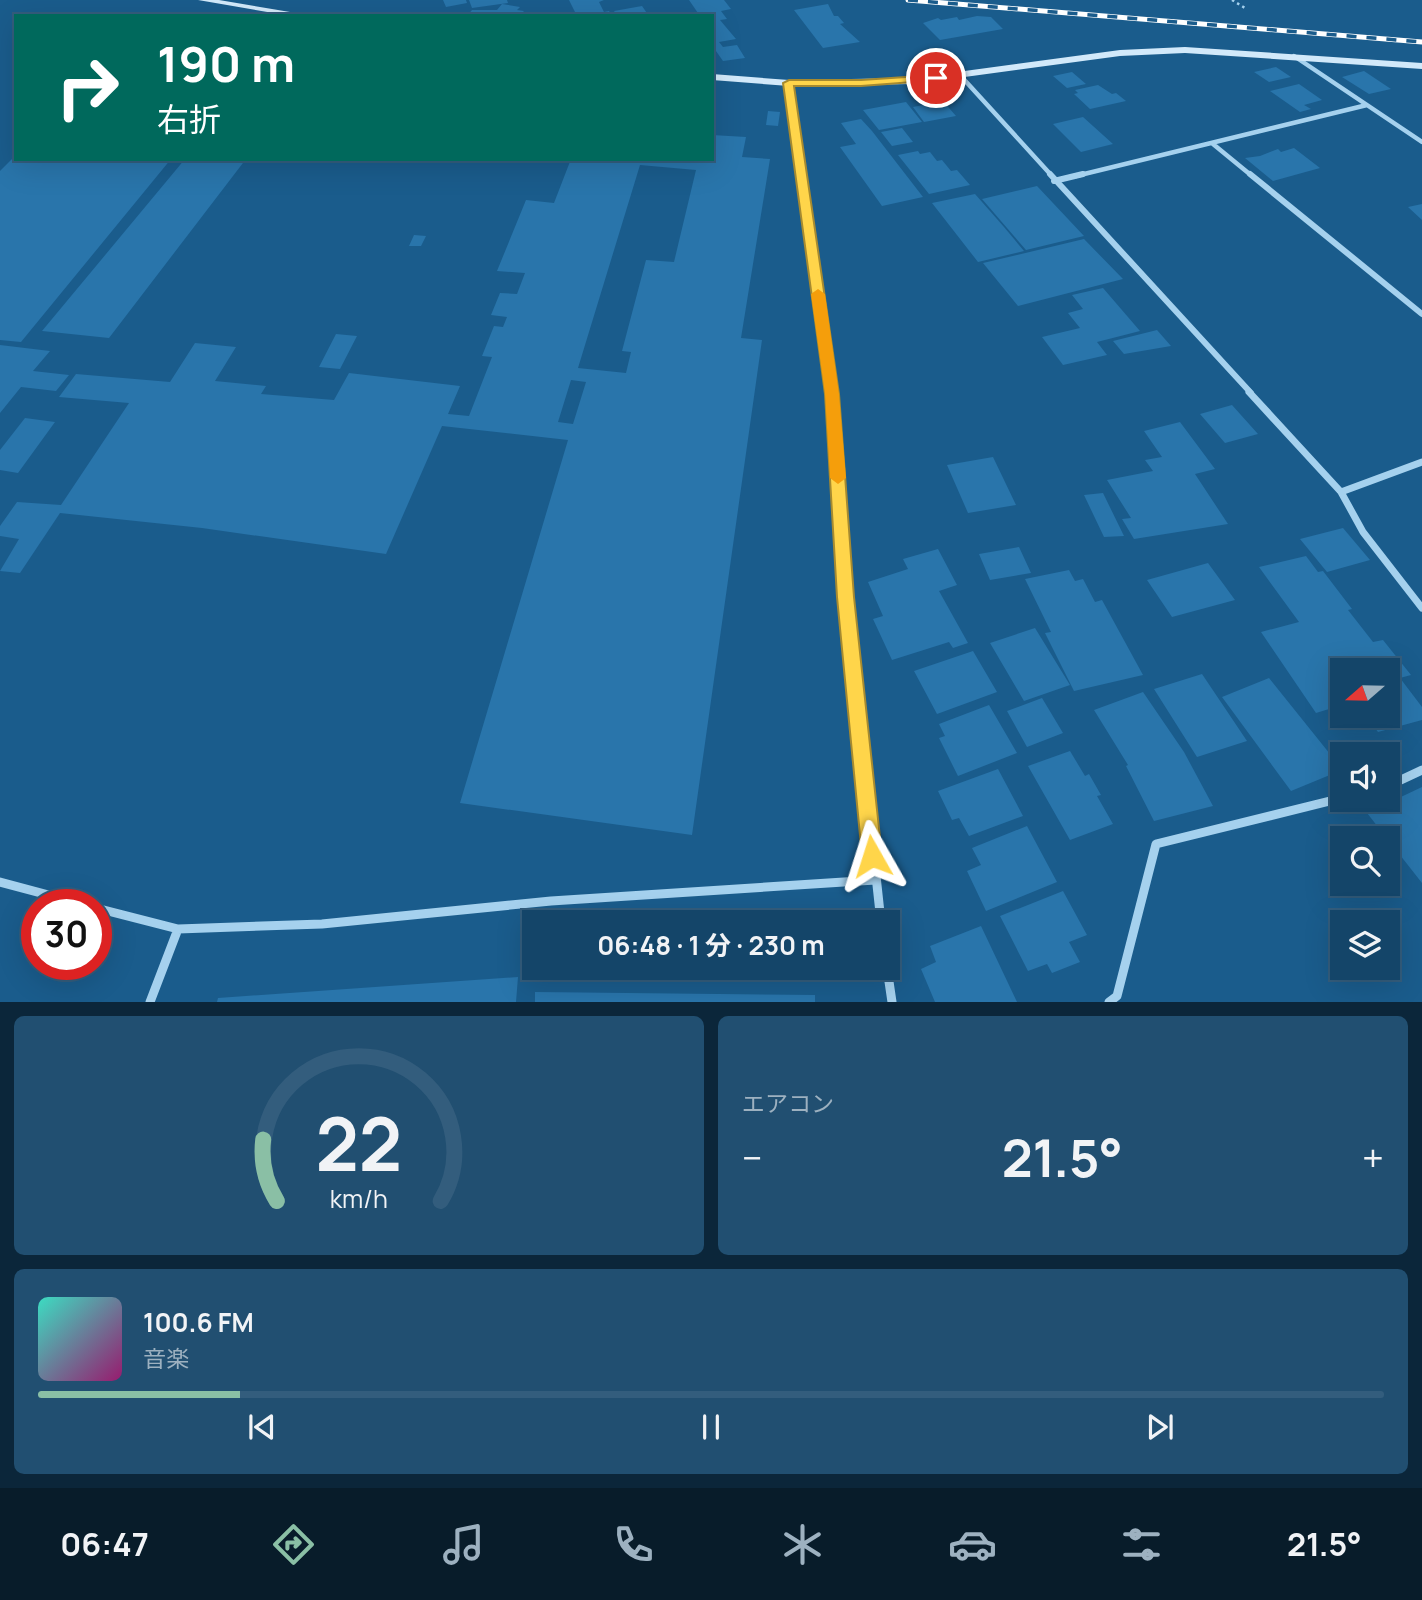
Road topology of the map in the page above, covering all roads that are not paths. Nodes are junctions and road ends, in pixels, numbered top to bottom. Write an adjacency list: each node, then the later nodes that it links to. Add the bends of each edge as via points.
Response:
1 (202, 0): 3 (street)
2 (268, 0): 3 (street)
3 (260, 7): 4 (street)
4 (299, 14)
5 (1293, 56): 6 (street); 7 (street, via 1185,50 1120,53); 10 (street)
6 (1422, 66)
7 (959, 75): 9 (street, via 913,81); 13 (street)
8 (714, 77): 9 (street)
9 (789, 83): 21 (street, via 832,394 846,597)
10 (1367, 105): 11 (street); 12 (street)
11 (1422, 142)
12 (1213, 144): 13 (street); 14 (street)
13 (1054, 181): 16 (street)
14 (1422, 314)
15 (1422, 462): 16 (street)
16 (1341, 492): 17 (street, via 1363,532)
17 (1422, 608)
18 (1422, 770): 19 (street)
19 (1400, 780)
20 (1330, 801): 30 (street, via 1156,844 1117,996)
21 (875, 880): 24 (street); 26 (street, via 551,901 322,924)
22 (0, 882): 23 (street)
23 (26, 889)
24 (879, 910)
25 (112, 912): 26 (street)
26 (178, 929): 28 (street)
27 (889, 980): 29 (street)
28 (150, 1002)
29 (892, 1002)
30 (1109, 1002)

